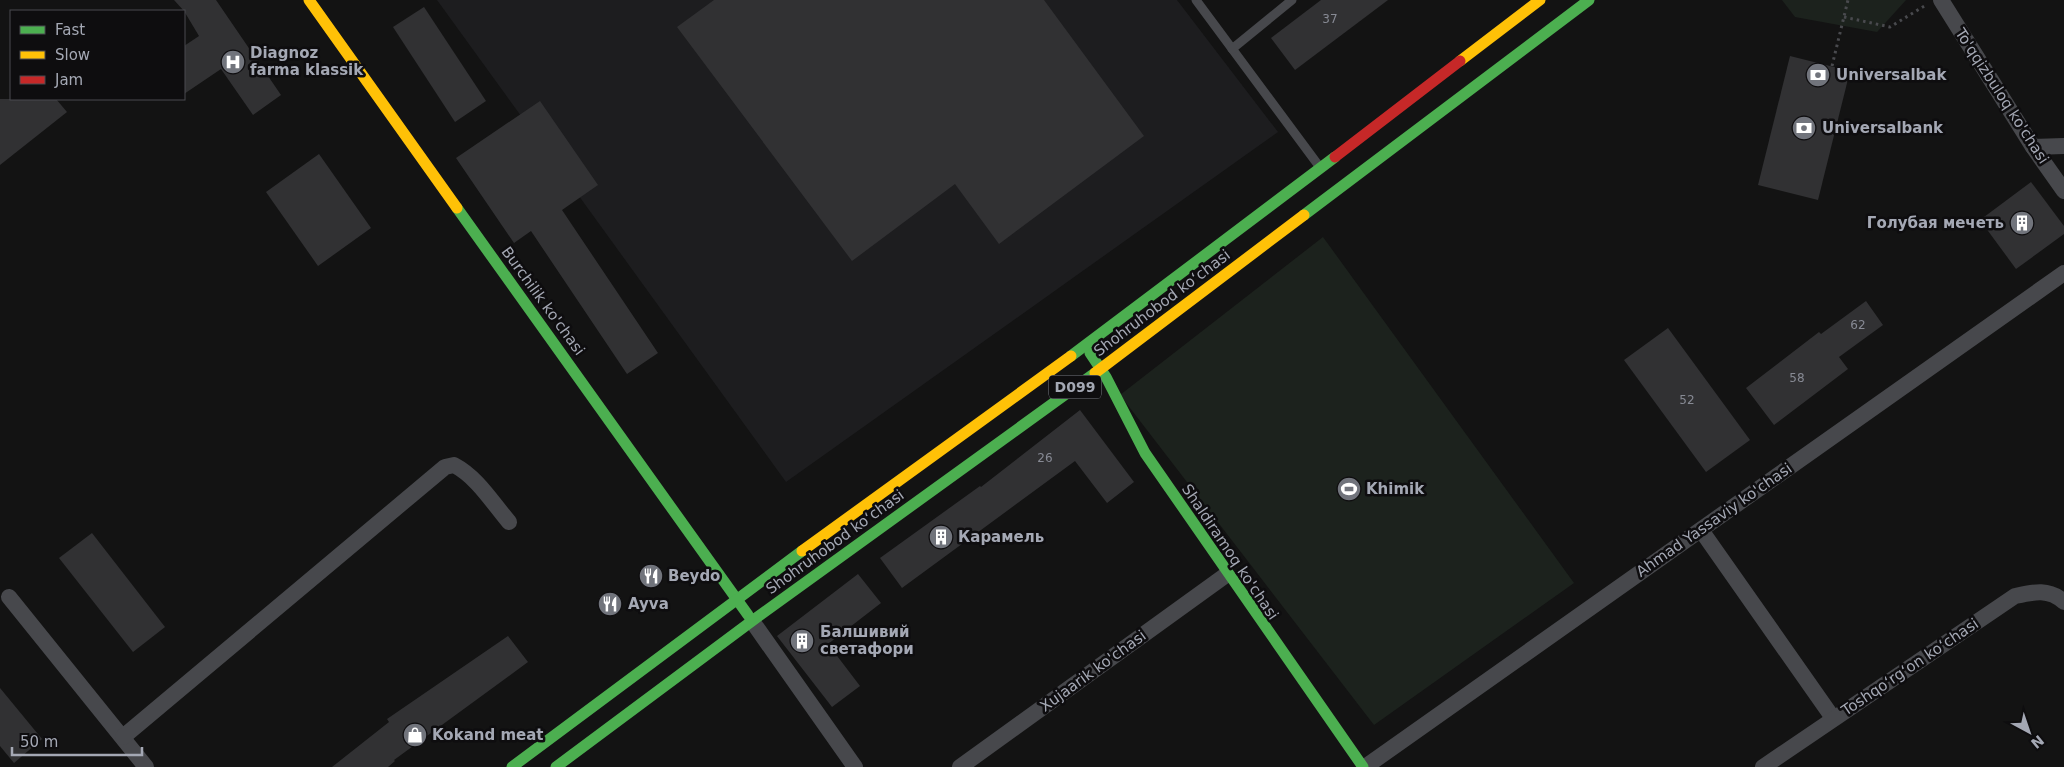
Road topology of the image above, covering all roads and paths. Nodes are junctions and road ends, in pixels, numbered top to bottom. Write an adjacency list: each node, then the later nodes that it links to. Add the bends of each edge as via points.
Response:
1 (309, 0): 23 (main road, Burchilik ko'chasi)
2 (1196, 0): 10 (lane)
3 (1292, 0): 10 (lane)
4 (1540, 0): 14 (main road, Shohruhobod koʻchasi / D099)
5 (1589, 0): 18 (main road, Shohruhobod koʻchasi / D099)
6 (1848, 0): 9 (path)
7 (1933, 0): 9 (path, via 1890,27)
8 (1941, 0): 13 (street, To'qqizbuloq ko'chasi)
9 (1844, 17): 11 (path)
10 (1232, 48): 14 (lane)
11 (1832, 66)
12 (2064, 146): 13 (street)
13 (2033, 147): 15 (street, To'qqizbuloq ko'chasi)
14 (1320, 168): 17 (main road, Shohruhobod koʻchasi / D099)
15 (2064, 191)
16 (2064, 273): 20 (street, Ahmad Yassaviy ko'chasi)
17 (1085, 346): 18 (main road, Shaldiramoq ko'chasi); 23 (main road, Shohruhobod koʻchasi / D099)
18 (1101, 368): 21 (main road, Shaldiramoq ko'chasi, via 1136,438); 25 (main road, Shohruhobod koʻchasi / D099)
19 (509, 522): 27 (street, via 473,478 454,465 445,467)
20 (1701, 530): 26 (street); 33 (street, Ahmad Yassaviy ko'chasi)
21 (1226, 575): 32 (street, Xujaarik ko'chasi); 33 (main road, Shaldiramoq ko'chasi)
22 (9, 597): 27 (street)
23 (737, 599): 25 (main road, Burchilik ko'chasi); 29 (main road, Shohruhobod koʻchasi / D099)
24 (2064, 602): 26 (street, Toshqoʻrgʻon koʻchasi, via 2059,597 2037,591 2015,596)
25 (752, 620): 30 (main road, Shohruhobod koʻchasi / D099); 31 (street)
26 (1833, 718): 34 (street, Toshqoʻrgʻon koʻchasi)
27 (123, 737): 28 (street)
28 (146, 767)
29 (512, 767)
30 (556, 767)
31 (855, 767)
32 (960, 767)
33 (1364, 767)
34 (1763, 767)

